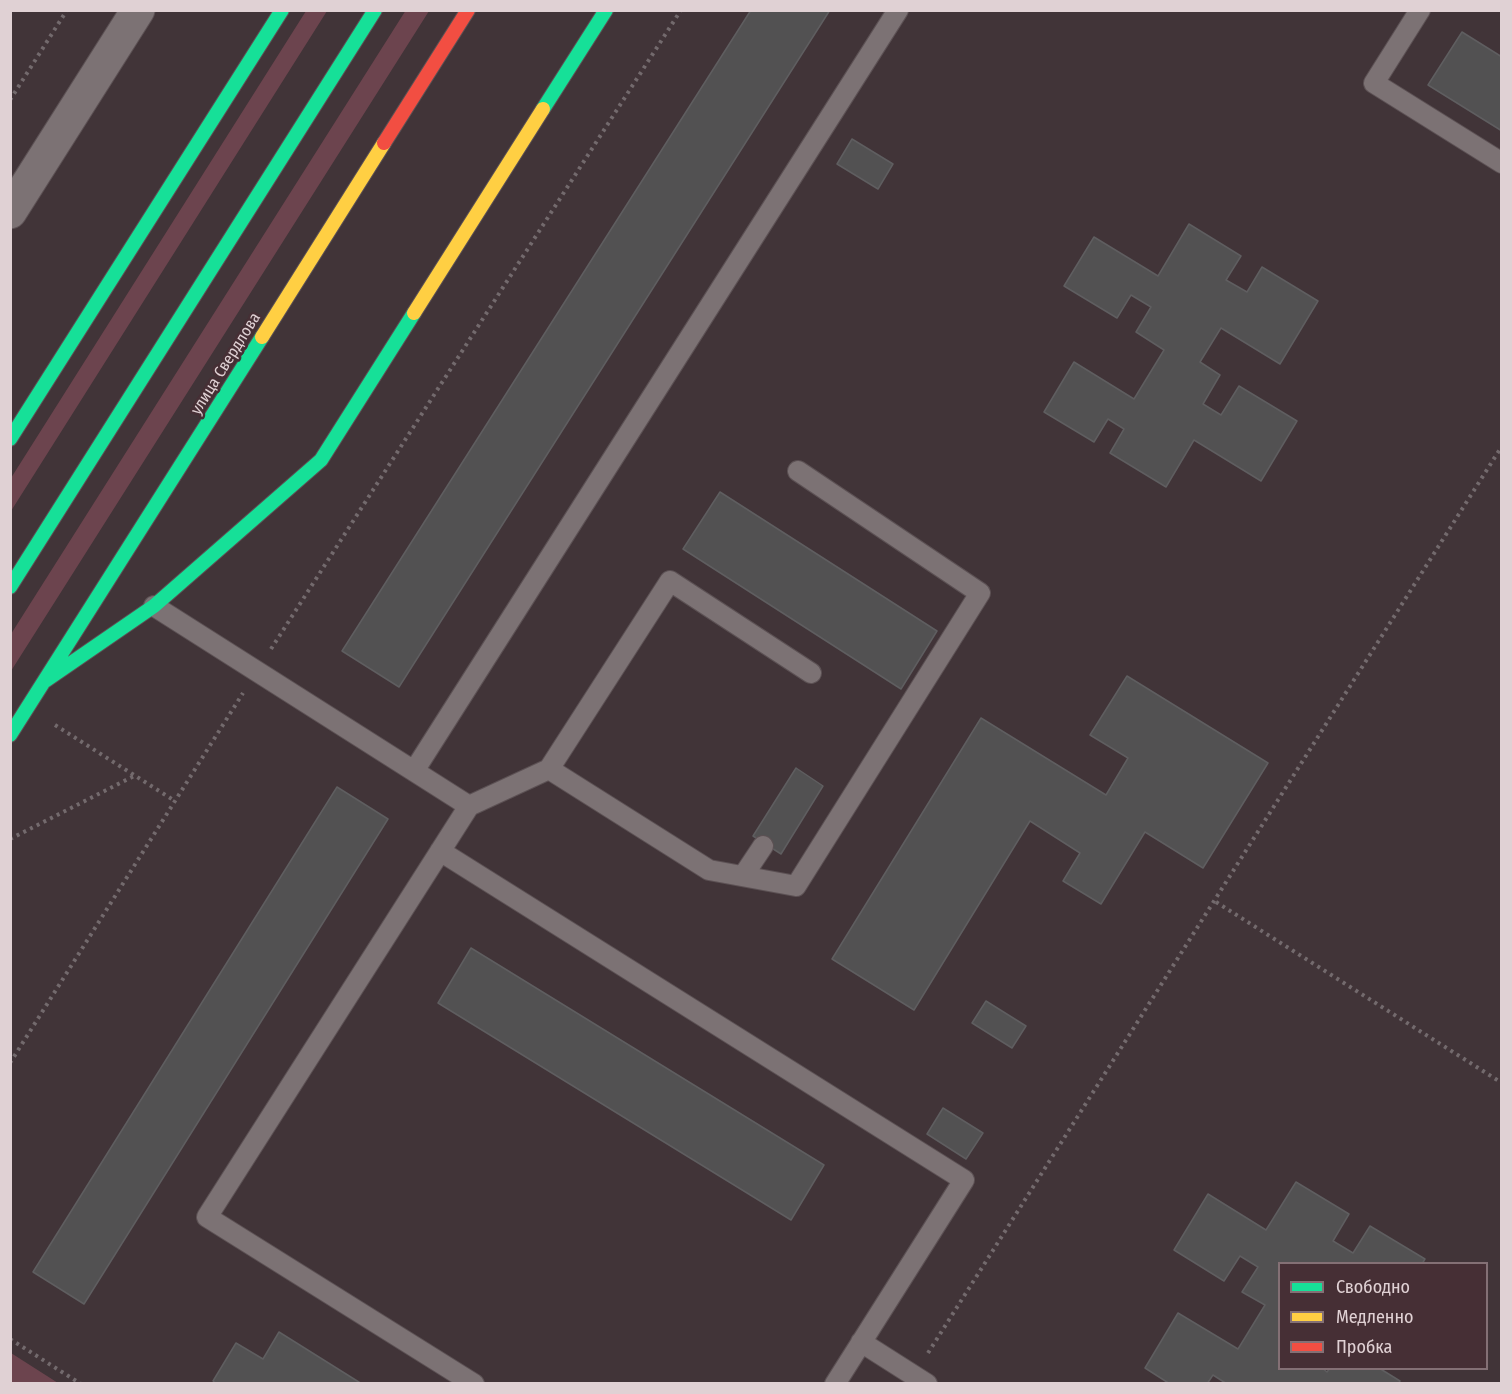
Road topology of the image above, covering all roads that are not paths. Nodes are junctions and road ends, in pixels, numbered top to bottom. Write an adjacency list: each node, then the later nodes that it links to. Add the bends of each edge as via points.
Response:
1 (138, 10): 9 (street)
2 (282, 10): 10 (main road)
3 (375, 10): 12 (main road)
4 (468, 10): 15 (main road, улица Свердлова)
5 (606, 10): 13 (main road, via 321,460)
6 (898, 10): 18 (lane)
7 (1420, 10): 8 (lane, via 1374,83)
8 (1502, 163)
9 (10, 212)
10 (10, 439)
11 (798, 471): 22 (lane, via 980,593 796,886)
12 (10, 587)
13 (154, 606): 15 (main road); 18 (lane)
14 (811, 673): 17 (lane, via 670,581)
15 (45, 681): 16 (main road, улица Свердлова)
16 (10, 735)
17 (549, 769): 19 (lane); 22 (lane, via 709,870)
18 (414, 771): 19 (lane)
19 (469, 806): 21 (lane)
20 (763, 846): 22 (lane)
21 (440, 851): 23 (lane, via 964,1180); 25 (lane, via 207,1217)
22 (743, 876)
23 (861, 1342): 24 (lane); 26 (lane)
24 (921, 1380)
25 (474, 1383)
26 (835, 1383)

